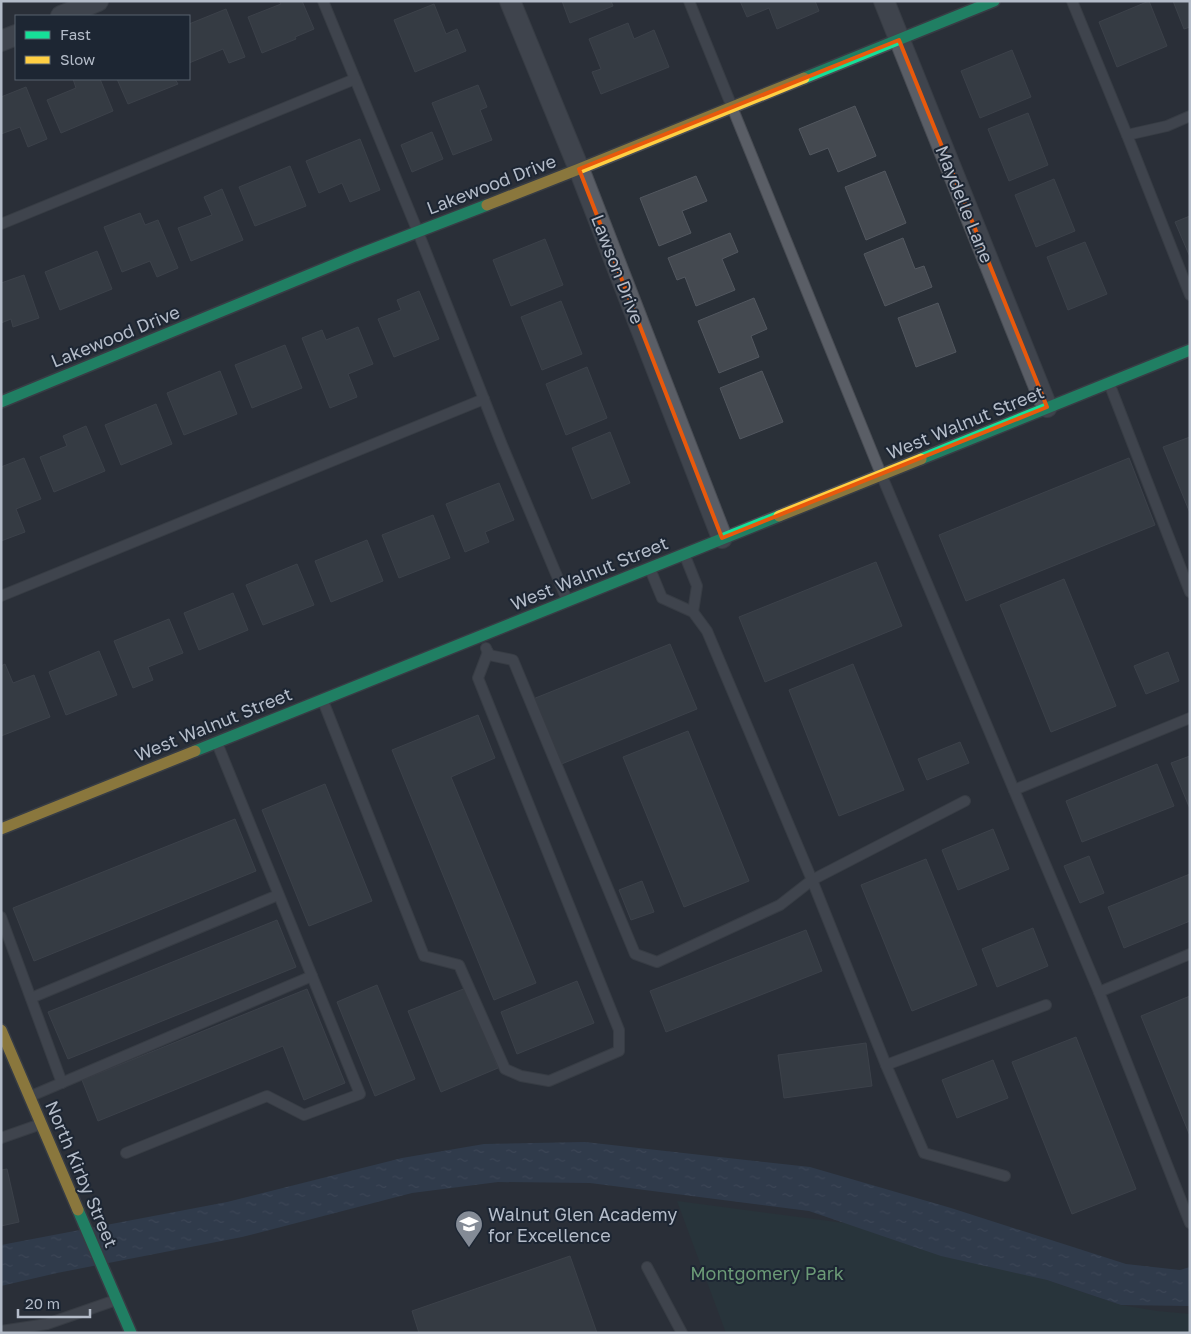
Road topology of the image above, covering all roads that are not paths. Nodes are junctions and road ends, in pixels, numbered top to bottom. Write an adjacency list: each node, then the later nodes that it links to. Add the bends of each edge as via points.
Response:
1 (98, 1): 8 (street)
2 (323, 1): 12 (lane)
3 (510, 1): 16 (street, Lawson Drive)
4 (689, 1): 13 (lane)
5 (884, 1): 10 (street, Maydelle Lane)
6 (994, 1): 10 (street, Lakewood Drive)
7 (1072, 1): 15 (lane)
8 (63, 15)
9 (15, 35): 11 (street)
10 (899, 40): 13 (street, Lakewood Drive); 24 (street, Maydelle Lane)
11 (1, 41)
12 (355, 79): 17 (lane); 18 (lane)
13 (732, 107): 16 (street, Lakewood Drive); 25 (lane)
14 (1190, 116): 15 (lane, via 1167,126)
15 (1127, 135): 19 (lane)
16 (579, 168): 18 (street, Lakewood Drive); 26 (street, Lawson Drive)
17 (1, 224)
18 (418, 232): 22 (lane); 23 (street, Lakewood Drive)
19 (1190, 295)
20 (1190, 350): 21 (street, West Walnut Street)
21 (1109, 382): 24 (street, West Walnut Street); 29 (lane)
22 (484, 399): 30 (lane); 31 (lane)
23 (1, 402)
24 (1047, 408): 25 (street, West Walnut Street)
25 (881, 474): 26 (street, West Walnut Street); 38 (lane)
26 (722, 538): 27 (street, West Walnut Street)
27 (684, 554): 28 (street, West Walnut Street); 32 (lane, via 697,586)
28 (650, 568): 31 (street, West Walnut Street); 32 (lane, via 662,598)
29 (1190, 592)
30 (1, 596)
31 (568, 601): 33 (street, West Walnut Street)
32 (693, 612): 41 (lane, via 706,631)
33 (481, 635): 34 (lane); 35 (street, West Walnut Street)
34 (488, 652): 35 (lane, via 478,678 619,1030 618,1051 549,1081 521,1076 506,1069 460,965 424,956); 41 (lane, via 489,655 513,660 636,954 657,962 780,905)
35 (322, 699): 37 (street, West Walnut Street)
36 (1190, 718): 38 (lane)
37 (216, 742): 40 (street, West Walnut Street); 42 (lane)
38 (1014, 790): 46 (lane)
39 (965, 801): 41 (lane)
40 (1, 829)
41 (812, 880): 50 (lane)
42 (278, 895): 45 (lane); 47 (lane)
43 (1, 917): 47 (lane)
44 (1190, 954): 46 (lane)
45 (312, 976): 51 (lane); 55 (lane, via 360,1094 304,1115 267,1096)
46 (1099, 992): 57 (lane)
47 (31, 998): 51 (lane)
48 (1046, 1005): 50 (lane)
49 (1, 1030): 52 (street, North Kirby Street)
50 (886, 1064): 56 (lane, via 924,1153)
51 (62, 1083): 52 (lane)
52 (30, 1096): 53 (street, North Kirby Street)
53 (42, 1124): 54 (lane); 59 (street, North Kirby Street)
54 (1, 1138)
55 (126, 1153)
56 (1005, 1176)
57 (1190, 1223)
58 (647, 1267): 62 (lane)
59 (117, 1300): 60 (lane, via 47,1324); 61 (street, North Kirby Street)
60 (1, 1331)
61 (131, 1333)
62 (682, 1333)

